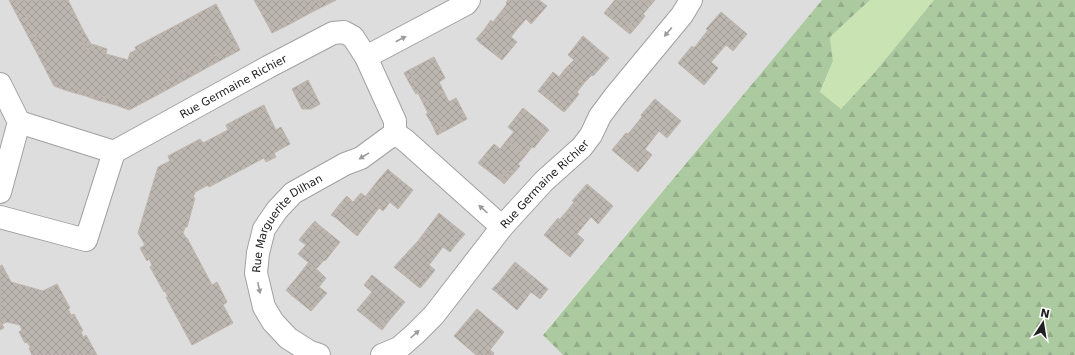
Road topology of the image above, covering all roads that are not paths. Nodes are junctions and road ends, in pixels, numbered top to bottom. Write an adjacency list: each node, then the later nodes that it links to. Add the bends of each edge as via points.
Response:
1 (469, 0): 3 (street, one-way to 1, via 466,4)
2 (691, 0): 10 (street, Rue Germaine Richier, one-way to 10, via 682,15 600,116 582,147 544,181)
3 (366, 57): 6 (street, Rue Germaine Richier, via 395,121); 7 (street, Rue Germaine Richier, via 353,37 344,32 333,33)
4 (0, 84): 5 (street)
5 (19, 122): 7 (street); 8 (street)
6 (395, 133): 10 (street, Rue Germaine Richier, one-way to 6); 11 (street, Rue Marguerite Dilhan, one-way to 11, via 361,158 293,193 264,229 256,273 264,308 288,338)
7 (114, 152): 9 (street, via 86,240)
8 (0, 192)
9 (0, 217)
10 (502, 227): 12 (street, one-way to 10, via 399,348 434,315)
11 (319, 355)
12 (382, 355)

